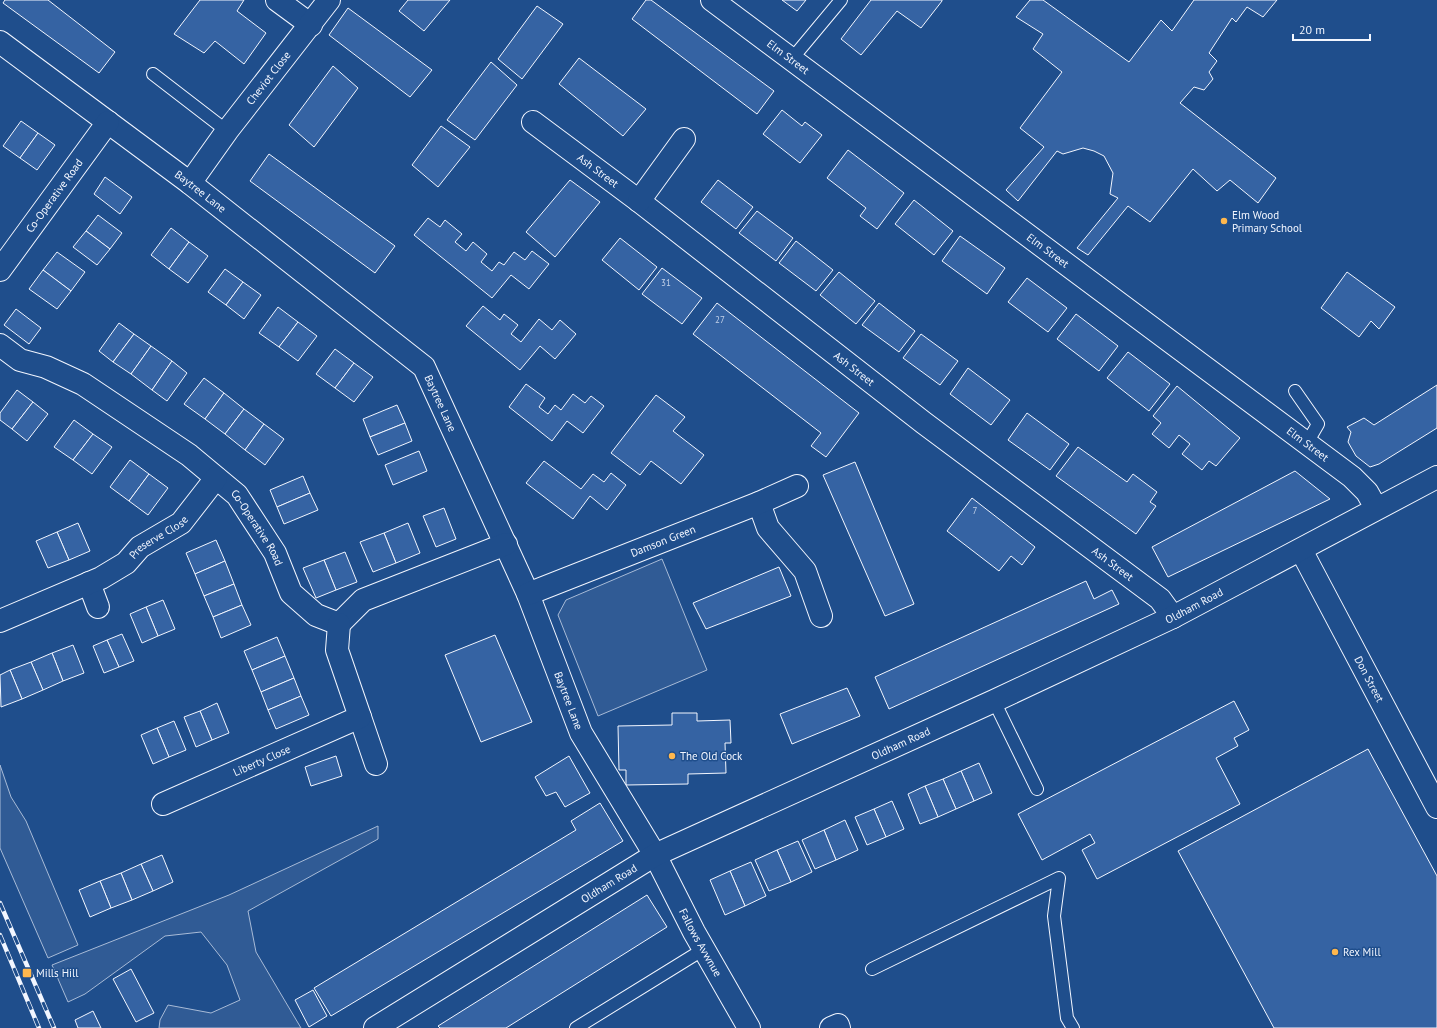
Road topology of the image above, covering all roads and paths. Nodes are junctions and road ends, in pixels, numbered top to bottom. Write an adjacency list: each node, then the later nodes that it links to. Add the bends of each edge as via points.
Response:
1 (277, 0): 5 (street)
2 (329, 0): 5 (street, Cheviot Close)
3 (712, 0): 7 (street, Elm Street)
4 (841, 0): 7 (lane)
5 (311, 25): 11 (street, Cheviot Close)
6 (0, 42): 9 (street, Baytree Lane)
7 (791, 60): 18 (street, Elm Street)
8 (153, 74): 11 (lane)
9 (108, 122): 13 (street, Baytree Lane); 15 (street, Co-Operative Road)
10 (533, 122): 14 (street, Ash Street)
11 (227, 131): 13 (street, Cheviot Close)
12 (684, 139): 14 (street)
13 (190, 183): 24 (street, Baytree Lane, via 424,367)
14 (639, 201): 30 (street, Ash Street, via 924,423 1160,599)
15 (0, 270)
16 (0, 346): 20 (street, Co-Operative Road, via 20,360 46,367 83,384 189,455)
17 (1295, 391): 18 (lane, via 1318,424)
18 (1307, 443): 23 (street, Elm Street, via 1360,484)
19 (1437, 477): 23 (street, Oldham Road)
20 (216, 478): 26 (street, Preserve Close, via 181,523 140,547 126,563); 32 (street, Co-Operative Road, via 237,495 276,553 291,593 316,615)
21 (797, 486): 22 (street, Damson Green)
22 (759, 503): 27 (street, Damson Green); 29 (street, via 768,528 805,571)
23 (1376, 508): 25 (street, Oldham Road)
24 (506, 544): 27 (street, Baytree Lane); 32 (street, via 363,600)
25 (1301, 550): 30 (street, Oldham Road); 38 (street, Don Street)
26 (89, 583): 28 (street); 31 (street, Preserve Close)
27 (528, 594): 39 (street, Baytree Lane, via 581,733)
28 (98, 607)
29 (821, 616)
30 (1173, 617): 33 (street, Oldham Road)
31 (0, 621)
32 (339, 624): 34 (street, via 338,650)
33 (994, 701): 36 (lane); 39 (street, Oldham Road)
34 (360, 717): 35 (street); 37 (street, Liberty Close)
35 (376, 764)
36 (1038, 788)
37 (163, 804)
38 (1437, 807)
39 (655, 855): 40 (street, Fallows Avwnue); 42 (street, Oldham Road)
40 (704, 949): 43 (lane); 44 (street, Fallows Avwnue)
41 (872, 969): 47 (lane, via 1059,878 1054,916 1068,1018)
42 (375, 1028)
43 (576, 1028)
44 (749, 1028)
45 (831, 1028): 46 (street, via 838,1025)
46 (839, 1028)
47 (1073, 1028)

